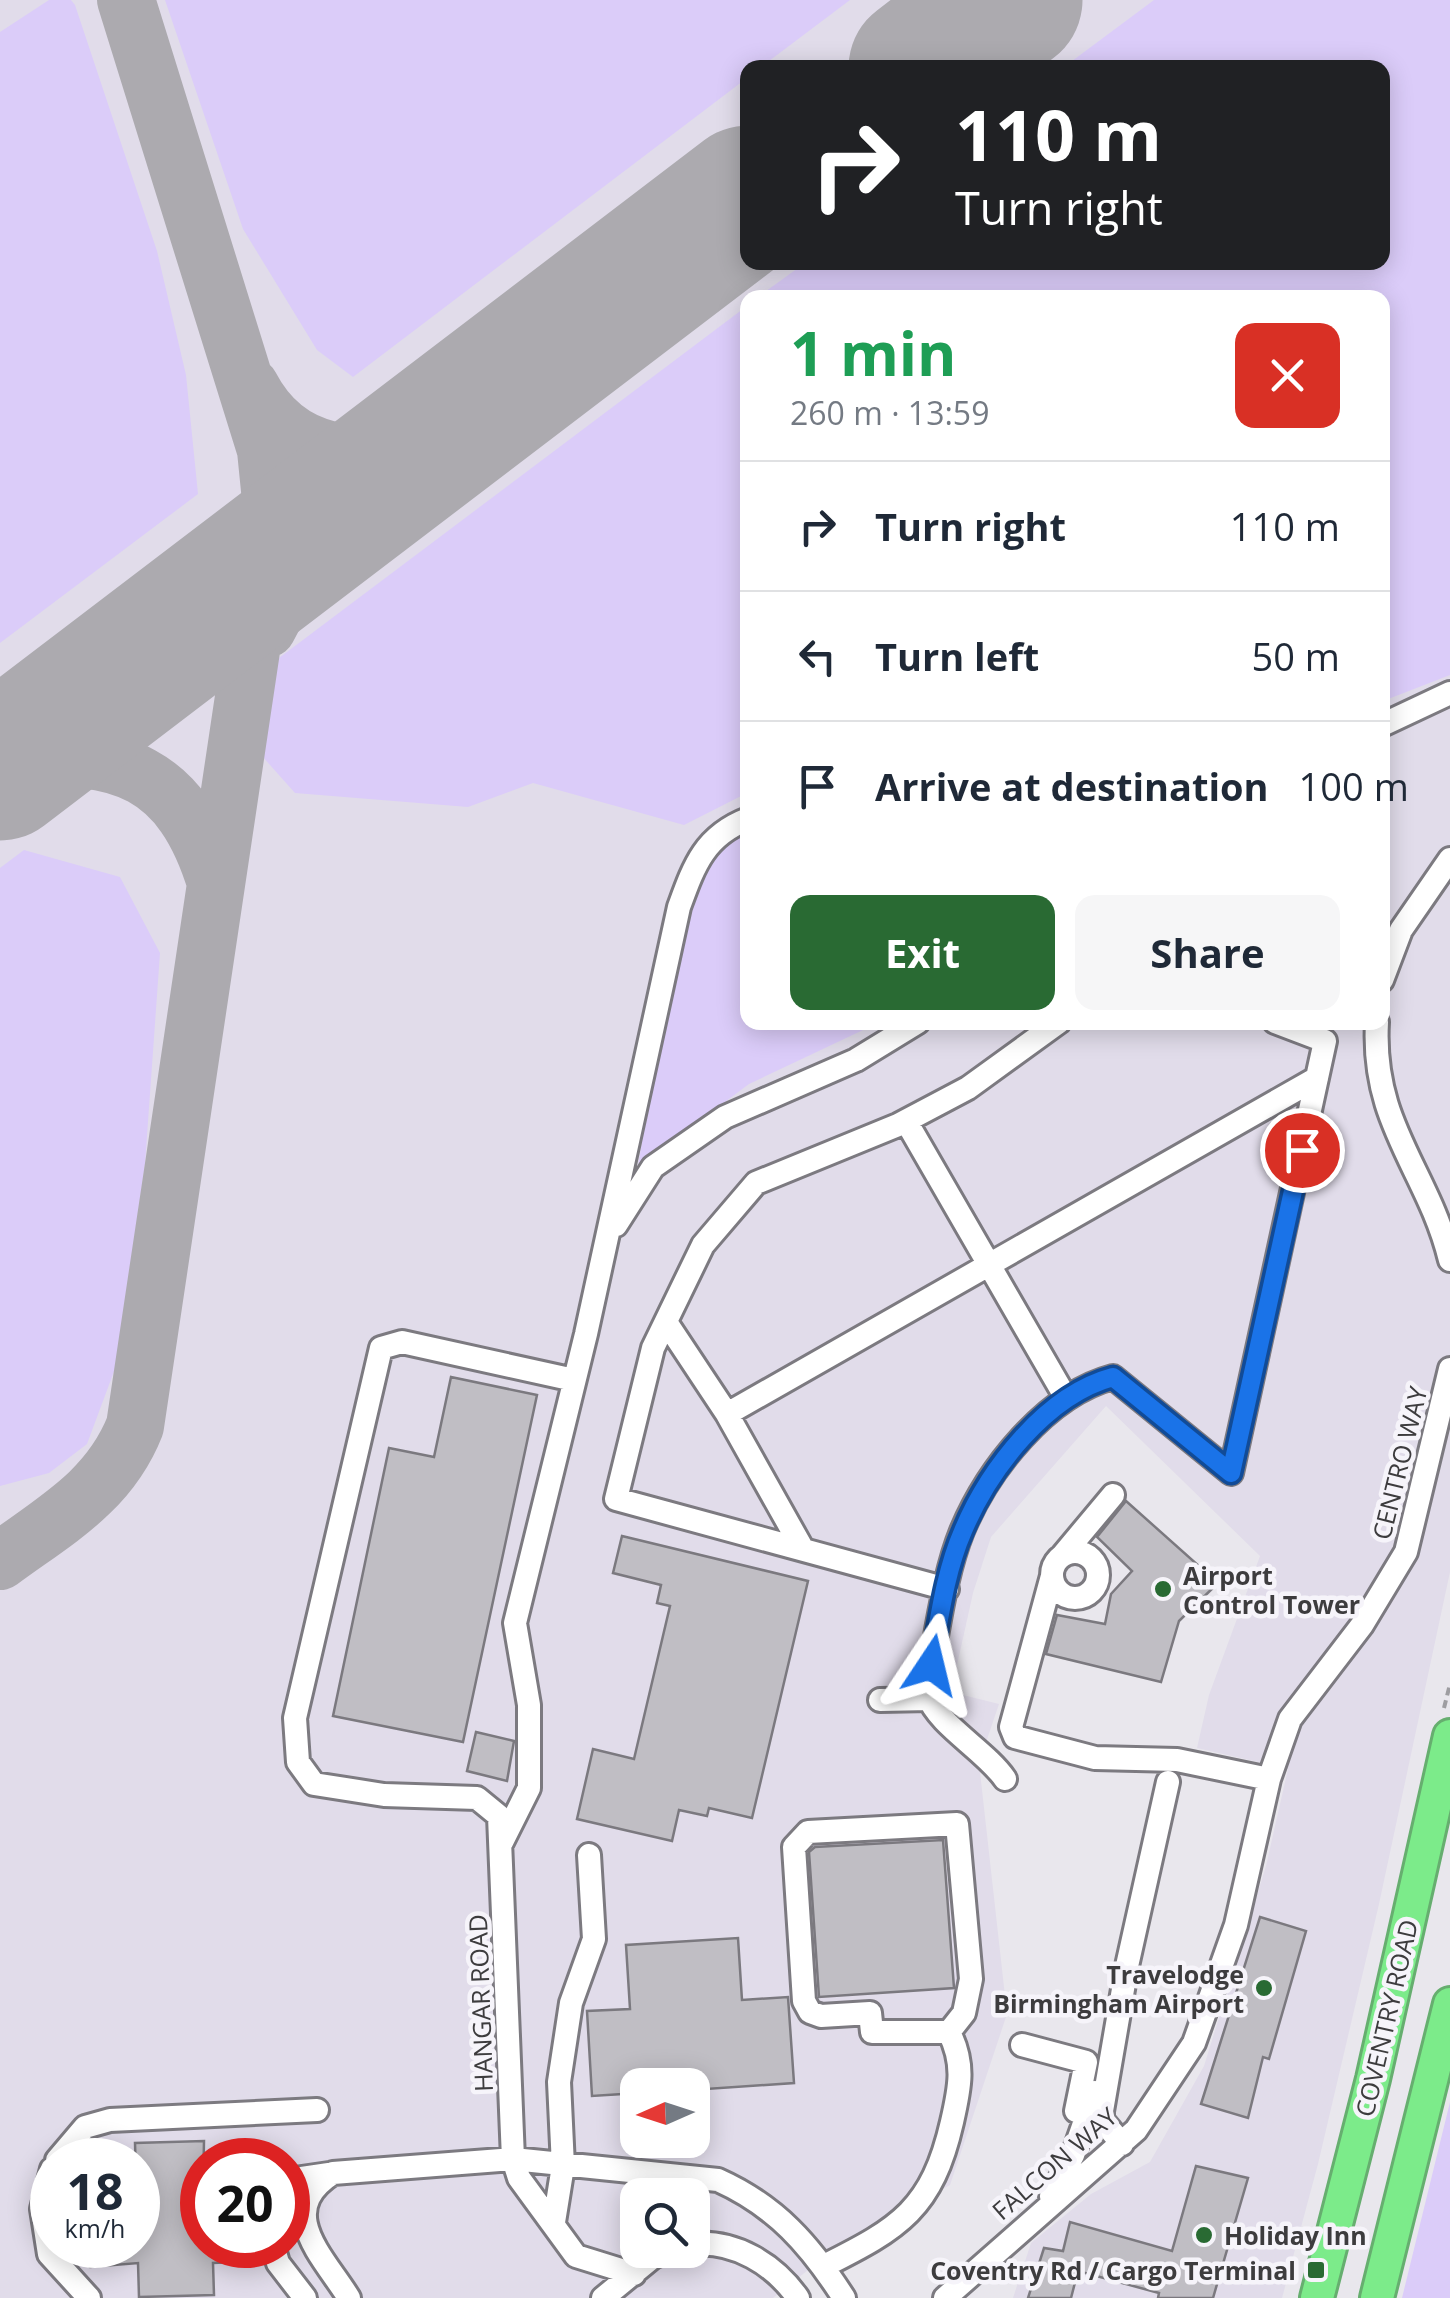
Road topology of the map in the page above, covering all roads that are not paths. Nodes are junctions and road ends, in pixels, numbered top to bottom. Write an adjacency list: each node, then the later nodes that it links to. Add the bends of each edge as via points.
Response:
1 (1450, 693): 2 (street)
2 (1390, 721)
3 (740, 822): 12 (street, via 699,853 678,908)
4 (1450, 860): 5 (street, via 1402,930)
5 (1390, 960)
6 (905, 1030): 12 (street, via 856,1060 725,1117 653,1166)
7 (1048, 1030): 11 (street, via 968,1088)
8 (1295, 1030): 10 (street, via 1325,1042)
9 (1377, 1030): 13 (street, via 1388,1116)
10 (1317, 1078): 14 (street); 18 (street, via 1231,1473 1113,1377)
11 (906, 1120): 14 (street); 15 (street, via 756,1183 703,1245)
12 (606, 1240): 17 (street)
13 (1450, 1260)
14 (988, 1266): 18 (street); 19 (street)
15 (666, 1322): 19 (street); 21 (street, via 653,1348 616,1499)
16 (1450, 1370): 27 (street, CENTRO WAY, via 1406,1552 1371,1612 1290,1718)
17 (574, 1380): 29 (street, via 515,1623 529,1705 529,1788); 29 (street, via 402,1342 381,1348 295,1718 298,1762 314,1784 476,1798 499,1816)
18 (1066, 1398): 22 (street, via 996,1472 962,1531)
19 (727, 1414): 21 (street)
20 (1113, 1495): 27 (street, via 1057,1566 1011,1727 1015,1737 1096,1758 1176,1760)
21 (801, 1546): 22 (street)
22 (946, 1589): 24 (street, via 926,1692)
23 (880, 1700): 24 (street)
24 (930, 1700): 26 (street)
25 (1450, 1736): 62 (highway, COVENTRY ROAD, via 1374,2079)
26 (1005, 1779)
27 (1269, 1780): 31 (street, CENTRO WAY)
28 (1168, 1782): 33 (street)
29 (500, 1845): 40 (street, HANGAR ROAD)
30 (588, 1855): 41 (street, via 594,1939 571,2004 559,2082)
31 (1246, 1888): 38 (street, FALCON WAY, via 1194,2043)
32 (1450, 2004): 43 (highway)
33 (1118, 2015): 38 (street, via 1102,2120); 39 (street)
34 (948, 2032): 34 (street, via 872,2032 870,2012 810,2012 794,1847 808,1832 958,1824 971,1980 964,2013); 50 (street, via 960,2055 962,2080 937,2179 894,2227)
35 (1022, 2045): 39 (street, via 1086,2062)
36 (317, 2110): 37 (street, via 110,2120 86,2127)
37 (76, 2138)
38 (1122, 2144): 47 (street, FALCON WAY)
39 (1073, 2155): 47 (street)
40 (513, 2159): 41 (street); 44 (street); 48 (street)
41 (563, 2166): 42 (street); 48 (street)
42 (634, 2172): 46 (street); 50 (street, via 708,2178 748,2194 788,2222)
43 (1411, 2172): 63 (highway); 64 (highway)
44 (333, 2173): 45 (street); 57 (street, via 314,2186 303,2207 306,2229)
45 (310, 2177)
46 (639, 2178)
47 (1048, 2204): 61 (street, FALCON WAY)
48 (554, 2222): 54 (street, via 576,2256)
49 (710, 2246): 59 (street, via 739,2250)
50 (824, 2266): 60 (street)
51 (62, 2268): 55 (street)
52 (282, 2268): 56 (street)
53 (641, 2268): 54 (street)
54 (634, 2274): 58 (street)
55 (89, 2298)
56 (305, 2298)
57 (349, 2298)
58 (603, 2298)
59 (798, 2298)
60 (844, 2298)
61 (945, 2298)
62 (1317, 2298)
63 (1357, 2298)
64 (1377, 2298)

